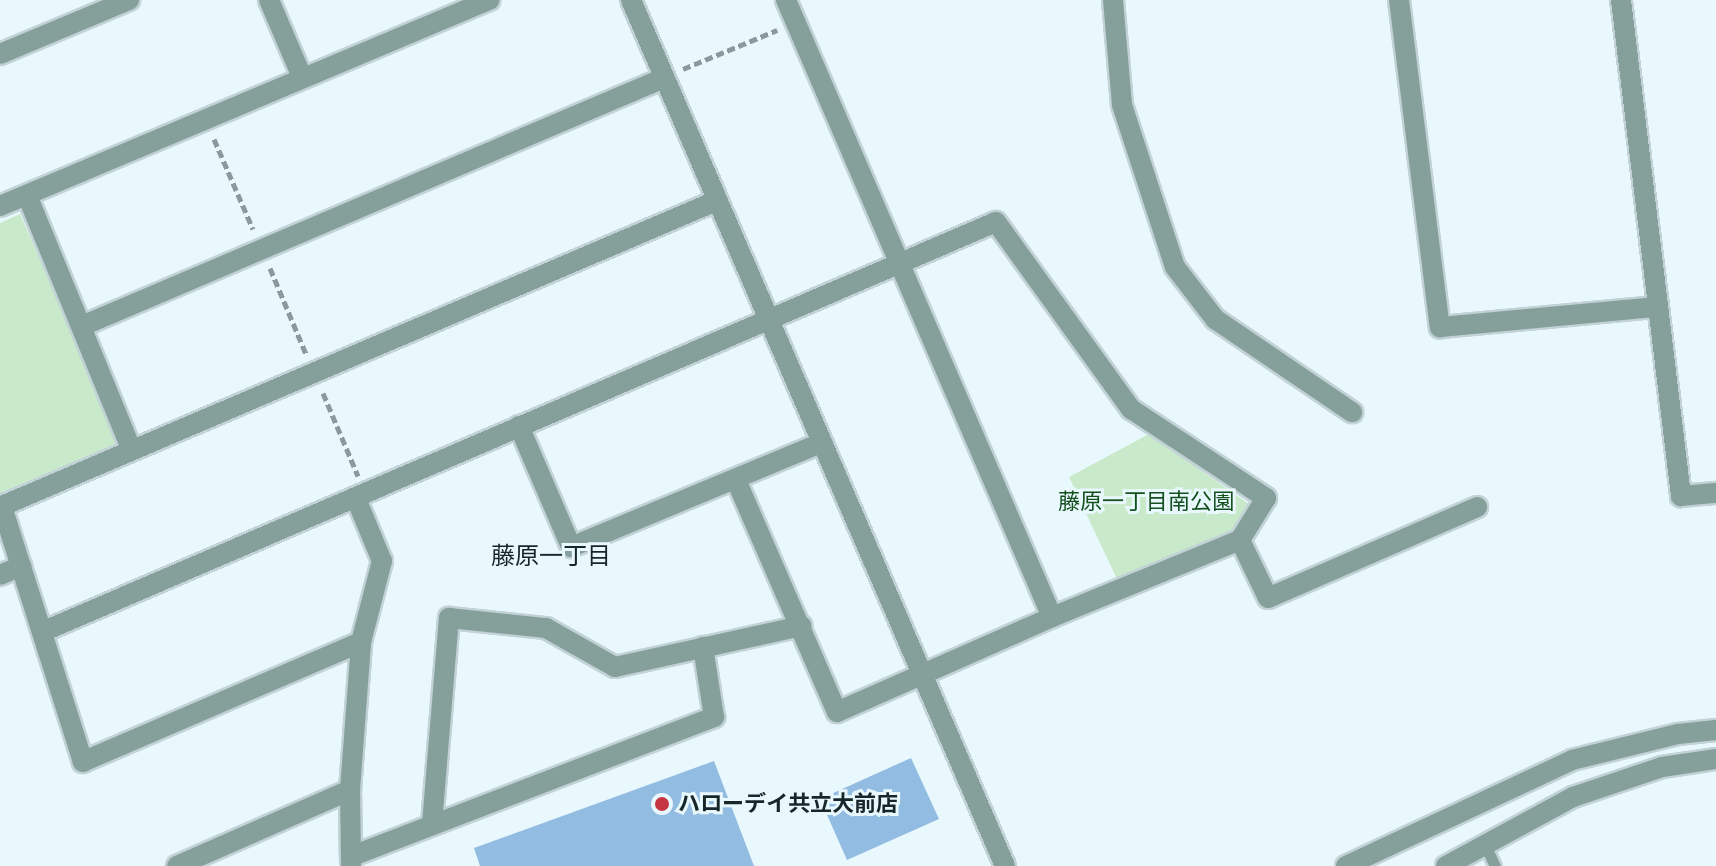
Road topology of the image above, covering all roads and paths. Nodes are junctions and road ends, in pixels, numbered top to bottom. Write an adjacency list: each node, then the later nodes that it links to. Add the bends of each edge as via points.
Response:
1 (129, 0): 10 (street)
2 (269, 0): 11 (street)
3 (489, 0): 11 (street)
4 (631, 0): 12 (street)
5 (786, 0): 9 (street)
6 (1113, 0): 23 (street, via 1122,105 1175,267 1215,319)
7 (1399, 0): 19 (street, via 1440,327)
8 (1621, 0): 19 (street)
9 (796, 22): 12 (path); 18 (street)
10 (0, 54)
11 (302, 77): 13 (street)
12 (664, 78): 15 (street); 17 (street)
13 (205, 120): 14 (street); 17 (path)
14 (27, 195): 16 (street); 21 (street)
15 (716, 201): 20 (street); 22 (street)
16 (0, 206)
17 (262, 249): 21 (street); 22 (path)
18 (901, 261): 20 (street); 31 (street, via 996,222 1131,409 1266,498); 34 (street)
19 (1655, 307): 28 (street, via 1681,496)
20 (767, 321): 24 (street); 25 (street)
21 (82, 326): 26 (street)
22 (313, 369): 26 (street); 29 (path)
23 (1352, 412)
24 (519, 426): 27 (street, via 571,547); 29 (street)
25 (819, 444): 27 (street); 39 (street)
26 (131, 448): 32 (street, via 2,506)
27 (736, 480): 35 (street)
28 (1716, 493)
29 (362, 498): 36 (street); 37 (street, via 382,561)
30 (1477, 507): 31 (street, via 1268,598)
31 (1240, 540): 34 (street)
32 (21, 566): 33 (street); 36 (street)
33 (0, 575)
34 (1052, 617): 39 (street)
35 (802, 626): 38 (street); 39 (street, via 837,712)
36 (42, 632): 37 (street, via 83,762)
37 (361, 642): 42 (street)
38 (703, 647): 43 (street, via 714,717); 43 (street, via 615,667 546,628 449,618)
39 (923, 674): 47 (street)
40 (1716, 730): 48 (street, via 1572,760)
41 (1716, 759): 44 (street, via 1662,767 1573,797)
42 (350, 790): 45 (street); 46 (street)
43 (432, 824): 45 (street)
44 (1490, 857): 49 (street)
45 (352, 861)
46 (177, 866)
47 (1005, 866)
48 (1346, 866)
49 (1446, 866)

